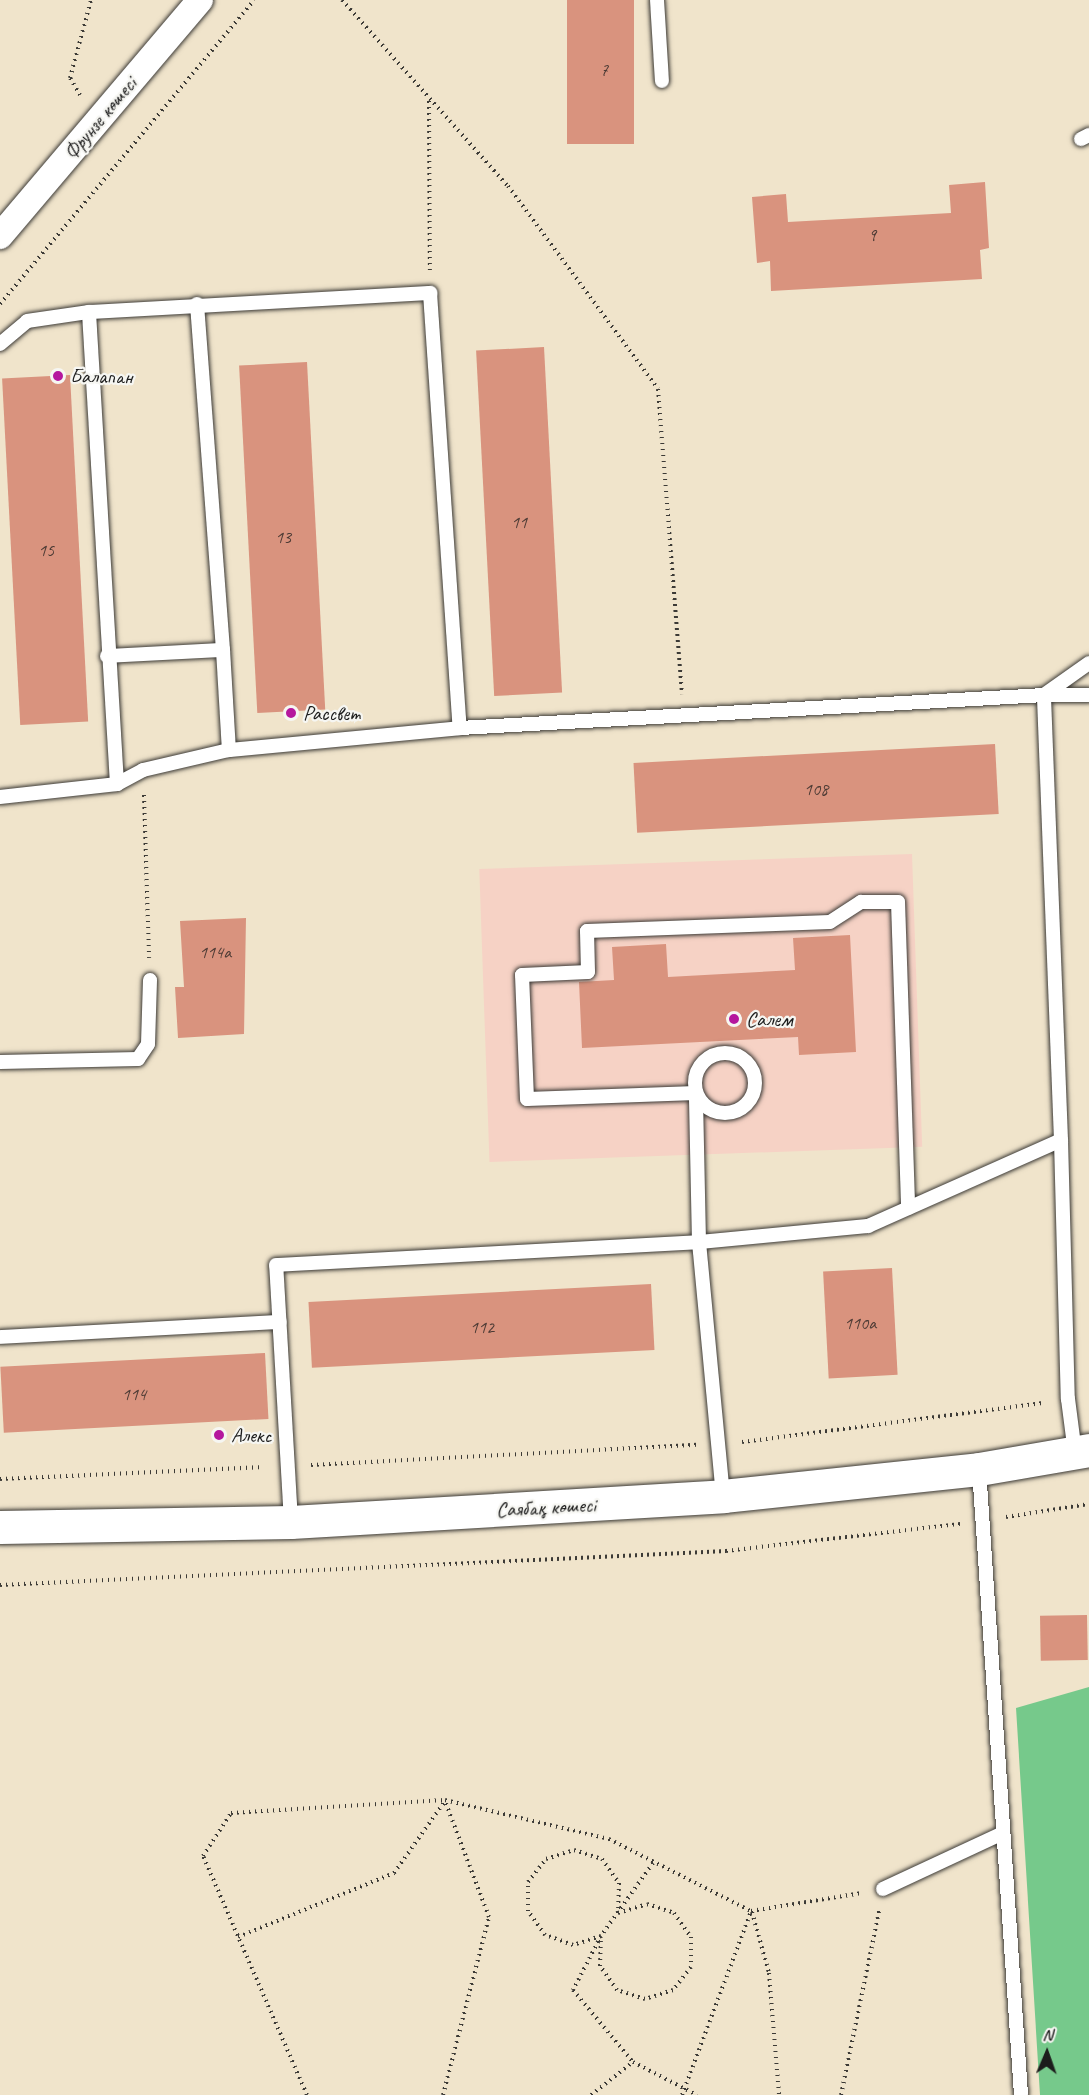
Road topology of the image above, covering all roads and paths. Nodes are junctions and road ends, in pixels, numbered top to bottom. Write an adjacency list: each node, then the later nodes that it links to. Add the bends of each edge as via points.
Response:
1 (91, 0): 8 (path, via 70,78)
2 (200, 0): 8 (street, Фрунзе көшесі)
3 (254, 0): 11 (path)
4 (342, 0): 7 (path)
5 (657, 0): 6 (lane)
6 (662, 81)
7 (429, 100): 10 (path); 20 (path, via 508,186 658,389)
8 (96, 122): 9 (street, Фрунзе көшесі)
9 (0, 236)
10 (430, 293): 12 (lane); 21 (lane)
11 (0, 304)
12 (197, 304): 13 (lane); 15 (lane)
13 (89, 312): 14 (lane, via 27,321); 16 (lane)
14 (0, 344)
15 (223, 651): 16 (lane); 22 (lane)
16 (107, 657): 24 (lane)
17 (1089, 663): 18 (lane)
18 (1044, 695): 19 (lane); 20 (lane); 29 (lane)
19 (1089, 695)
20 (683, 716): 21 (lane)
21 (460, 728): 22 (lane)
22 (229, 750): 23 (lane)
23 (143, 770): 24 (lane); 26 (path)
24 (117, 784): 25 (lane)
25 (0, 797)
26 (150, 980): 27 (lane, via 148,1044 138,1059)
27 (0, 1062)
28 (696, 1093): 28 (lane, via 720,1113 735,1112 748,1103 754,1073 745,1060 715,1054 699,1070); 30 (lane, via 527,1099 522,975 588,972 587,931 830,922 861,902 898,902); 31 (lane)
29 (1061, 1140): 30 (lane); 34 (lane)
30 (908, 1208): 31 (lane, via 868,1226)
31 (699, 1242): 32 (lane, via 276,1265); 35 (lane)
32 (280, 1322): 33 (lane); 37 (lane)
33 (0, 1337)
34 (1068, 1399): 35 (path, via 911,1424); 36 (lane)
35 (718, 1444): 37 (path); 40 (lane)
36 (1082, 1452): 38 (street, Саябақ көшесі)
37 (288, 1466): 39 (path); 43 (lane)
38 (979, 1469): 40 (street, Саябақ көшесі); 42 (lane)
39 (0, 1479)
40 (723, 1496): 43 (street, Саябақ көшесі)
41 (1089, 1504): 42 (path)
42 (982, 1521): 45 (path, via 726,1551); 47 (lane)
43 (291, 1522): 44 (street, Саябақ көшесі)
44 (0, 1527)
45 (0, 1585)
46 (445, 1800): 48 (path, via 609,1839); 53 (path, via 394,1873); 53 (path, via 231,1813 203,1856); 57 (path, via 470,1855 489,1917)
47 (1003, 1833): 49 (lane); 63 (lane)
48 (653, 1863): 50 (path); 51 (path)
49 (883, 1889): 50 (path); 62 (path)
50 (751, 1911): 55 (path); 61 (path, via 769,1973)
51 (618, 1913): 52 (path); 52 (path, via 619,1883 602,1859 574,1850 546,1859 528,1882 528,1911 545,1935 573,1945); 52 (path, via 646,1904 674,1913 691,1937 691,1966 673,1990 645,1999 617,1990 600,1966)
52 (601, 1936): 54 (path, via 573,1990)
53 (238, 1937): 56 (path)
54 (633, 2062): 55 (path); 58 (path)
55 (685, 2089): 59 (path); 60 (path)
56 (307, 2095)
57 (443, 2095)
58 (591, 2095)
59 (682, 2095)
60 (697, 2095)
61 (779, 2095)
62 (841, 2095)
63 (1021, 2095)

